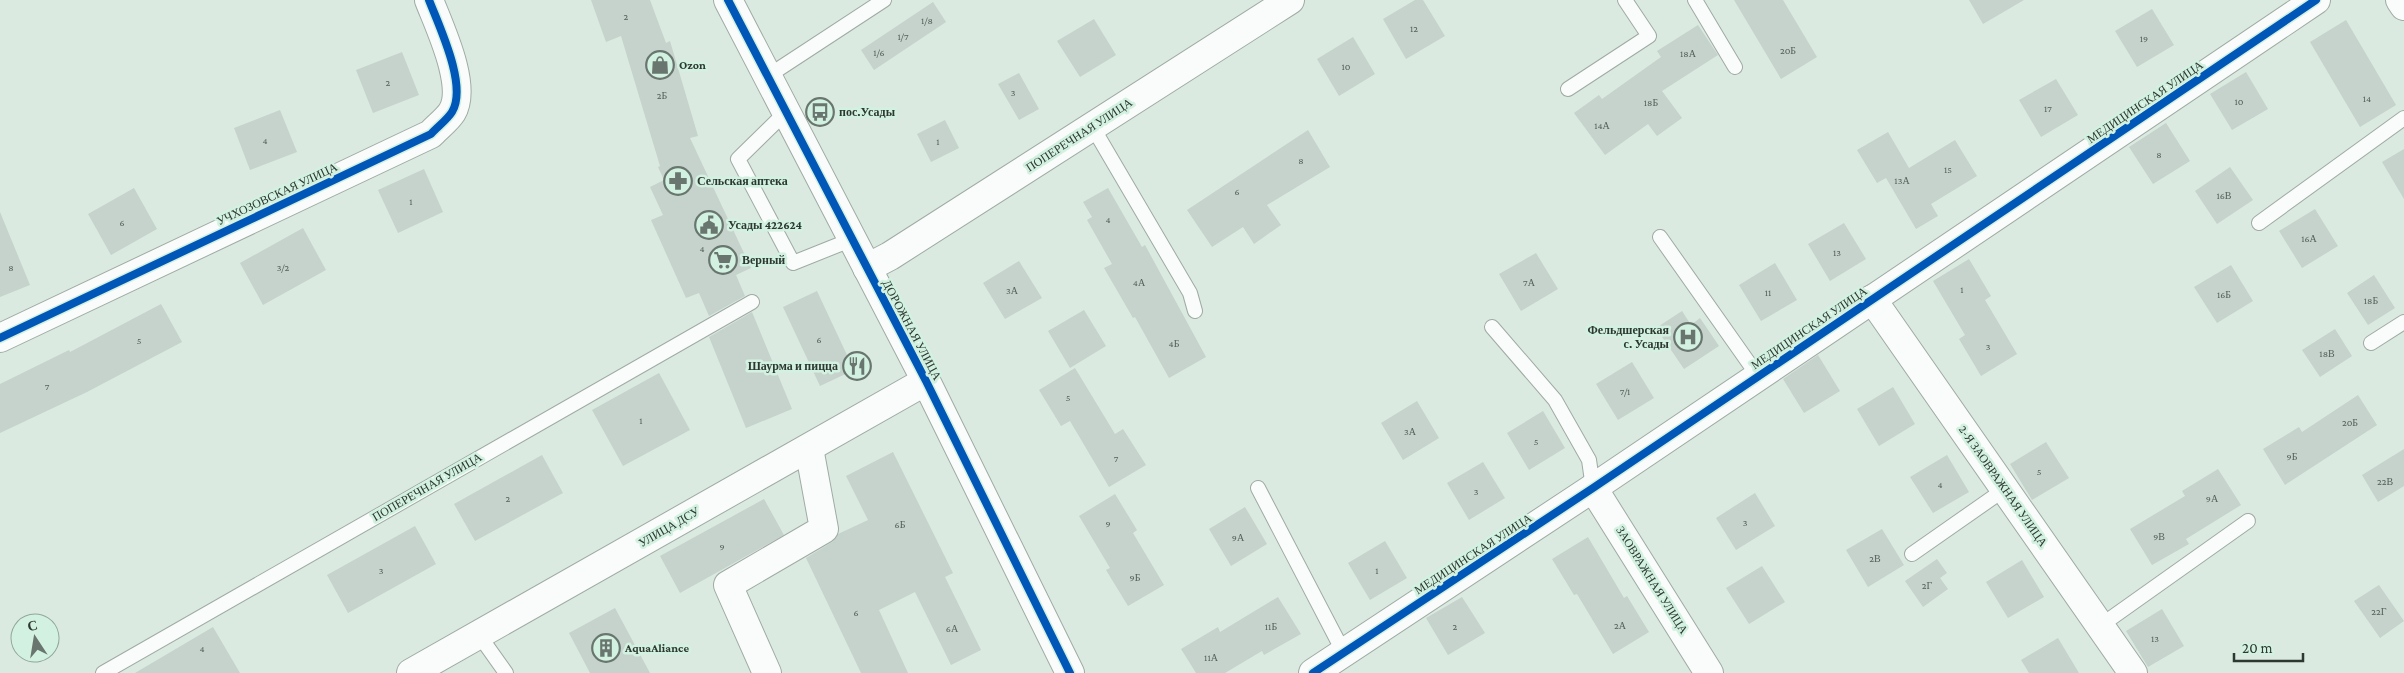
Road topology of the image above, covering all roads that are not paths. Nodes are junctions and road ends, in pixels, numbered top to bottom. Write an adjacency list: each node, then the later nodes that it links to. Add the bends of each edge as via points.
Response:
1 (430, 0): 25 (street, УЧХОЗОВСКАЯ УЛИЦА, via 453,67 457,90 453,111 431,134)
2 (728, 0): 11 (street, ДОРОЖНАЯ УЛИЦА)
3 (884, 0): 11 (lane)
4 (1625, 0): 12 (lane, via 1649,36)
5 (1695, 0): 10 (lane)
6 (2316, 0): 20 (street, МЕДИЦИНСКАЯ УЛИЦА)
7 (2400, 0): 9 (street)
8 (1277, 3): 15 (street, ПОПЕРЕЧНАЯ УЛИЦА)
9 (2404, 6)
10 (1735, 67)
11 (768, 76): 13 (street, ДОРОЖНАЯ УЛИЦА)
12 (1568, 89)
13 (787, 111): 18 (street, ДОРОЖНАЯ УЛИЦА); 18 (lane, via 738,159 793,263)
14 (2404, 118): 16 (lane)
15 (1092, 126): 19 (street, ПОПЕРЕЧНАЯ УЛИЦА); 22 (lane, via 1190,294)
16 (2260, 223)
17 (1660, 237): 27 (lane)
18 (853, 239): 19 (street, ДОРОЖНАЯ УЛИЦА)
19 (868, 268): 28 (street, ДОРОЖНАЯ УЛИЦА)
20 (1872, 299): 27 (street, МЕДИЦИНСКАЯ УЛИЦА); 32 (street, 2-Я ЗАОВРАЖНАЯ УЛИЦА)
21 (752, 302): 38 (lane, ПОПЕРЕЧНАЯ УЛИЦА)
22 (1195, 311)
23 (2404, 322): 26 (lane)
24 (1492, 327): 31 (lane, via 1556,400 1589,460)
25 (0, 338)
26 (2371, 343)
27 (1758, 376): 31 (street, МЕДИЦИНСКАЯ УЛИЦА)
28 (926, 381): 29 (street, УЛИЦА ДСУ); 42 (street, ДОРОЖНАЯ УЛИЦА)
29 (809, 448): 36 (street, УЛИЦА ДСУ); 41 (street, via 824,529 728,585)
30 (1258, 488): 37 (lane)
31 (1593, 488): 37 (street, МЕДИЦИНСКАЯ УЛИЦА); 44 (street, ЗАОВРАЖНАЯ УЛИЦА)
32 (2005, 489): 34 (lane); 35 (street, 2-Я ЗАОВРАЖНАЯ УЛИЦА)
33 (2248, 521): 35 (lane)
34 (1912, 554)
35 (2100, 626): 45 (street, 2-Я ЗАОВРАЖНАЯ УЛИЦА)
36 (479, 635): 39 (street, УЛИЦА ДСУ); 40 (lane)
37 (1344, 653): 43 (street, МЕДИЦИНСКАЯ УЛИЦА)
38 (102, 673)
39 (411, 673)
40 (506, 673)
41 (767, 673)
42 (1070, 673)
43 (1313, 673)
44 (1709, 673)
45 (2133, 673)

